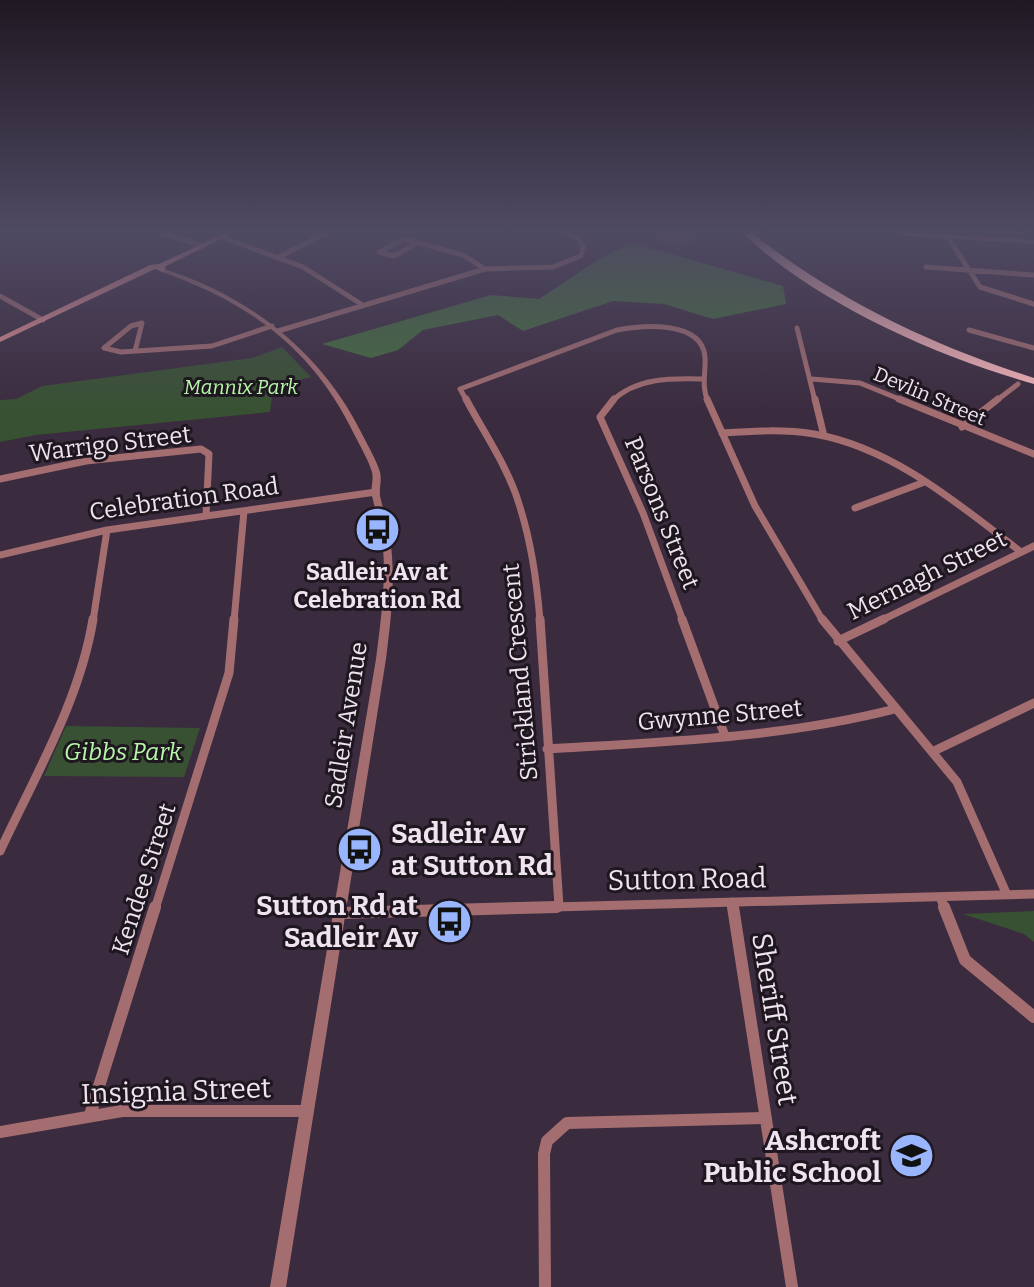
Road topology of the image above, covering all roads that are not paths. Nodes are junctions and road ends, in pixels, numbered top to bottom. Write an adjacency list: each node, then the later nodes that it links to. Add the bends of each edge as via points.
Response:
1 (103, 293): 11 (main road)
2 (217, 293): 13 (street, Sadleir Avenue)
3 (344, 293): 9 (street)
4 (400, 293): 9 (street)
5 (817, 293): 21 (main road, via 938,356)
6 (832, 293): 20 (main road, via 889,326)
7 (996, 293): 10 (street)
8 (0, 296): 11 (street)
9 (361, 304): 13 (street)
10 (1034, 304)
11 (43, 320): 15 (main road)
12 (797, 328): 19 (street)
13 (275, 329): 17 (street, via 219,345); 29 (street, Sadleir Avenue, via 340,397 374,471)
14 (969, 330): 16 (street)
15 (0, 340)
16 (1034, 348)
17 (135, 351): 17 (street, via 114,352 104,348 142,323)
18 (702, 379): 24 (street, Strickland Crescent); 40 (street, Parsons Street, via 648,381 624,390 606,404 600,417 643,513); 41 (street, Strickland Crescent, via 705,354 695,339 676,330 637,326 460,389 519,504 538,590)
19 (812, 379): 23 (street, Devlin Street, via 860,383); 25 (street)
20 (1034, 381)
21 (1018, 384): 22 (main road); 23 (street)
22 (1034, 389)
23 (962, 427): 26 (street, Devlin Street)
24 (722, 433): 25 (street); 37 (street, Strickland Crescent, via 755,506)
25 (824, 436): 28 (street, via 863,449)
26 (1034, 454)
27 (0, 479): 32 (street, Warrigo Street, via 86,461 201,449 209,454)
28 (922, 483): 30 (street); 35 (street)
29 (376, 492): 31 (street, Celebration Road); 49 (street, Sadleir Avenue, via 389,564 387,612)
30 (855, 508)
31 (244, 511): 32 (street, Celebration Road); 52 (street, Kendee Street, via 229,673)
32 (206, 516): 33 (street, Celebration Road)
33 (107, 530): 36 (street, Celebration Road); 43 (street, via 88,650)
34 (1034, 546): 35 (street, Mernagh Street)
35 (1021, 552): 37 (street, Mernagh Street)
36 (0, 555)
37 (838, 641): 39 (street, Strickland Crescent)
38 (1034, 703): 42 (street)
39 (895, 709): 40 (street, Gwynne Street, via 851,722); 42 (street, Strickland Crescent)
40 (725, 736): 41 (street, Gwynne Street)
41 (547, 749): 48 (street, Strickland Crescent)
42 (934, 751): 45 (street, Strickland Crescent, via 957,782)
43 (0, 851)
44 (1034, 894): 45 (street, Sutton Road)
45 (1007, 895): 46 (street, Sutton Road)
46 (940, 897): 47 (street, Sutton Road); 50 (street, via 965,960)
47 (732, 902): 48 (street, Sutton Road); 53 (street, Sheriff Street)
48 (559, 906): 49 (street, Sutton Road)
49 (341, 913): 51 (street, Sadleir Avenue)
50 (1034, 1017)
51 (306, 1111): 52 (street, Insignia Street); 55 (street, Sadleir Avenue)
52 (90, 1115): 54 (street, Insignia Street)
53 (766, 1118): 56 (street, via 567,1123 547,1141 544,1154); 57 (street, Sheriff Street)
54 (0, 1132)
55 (278, 1287)
56 (545, 1287)
57 (792, 1287)

